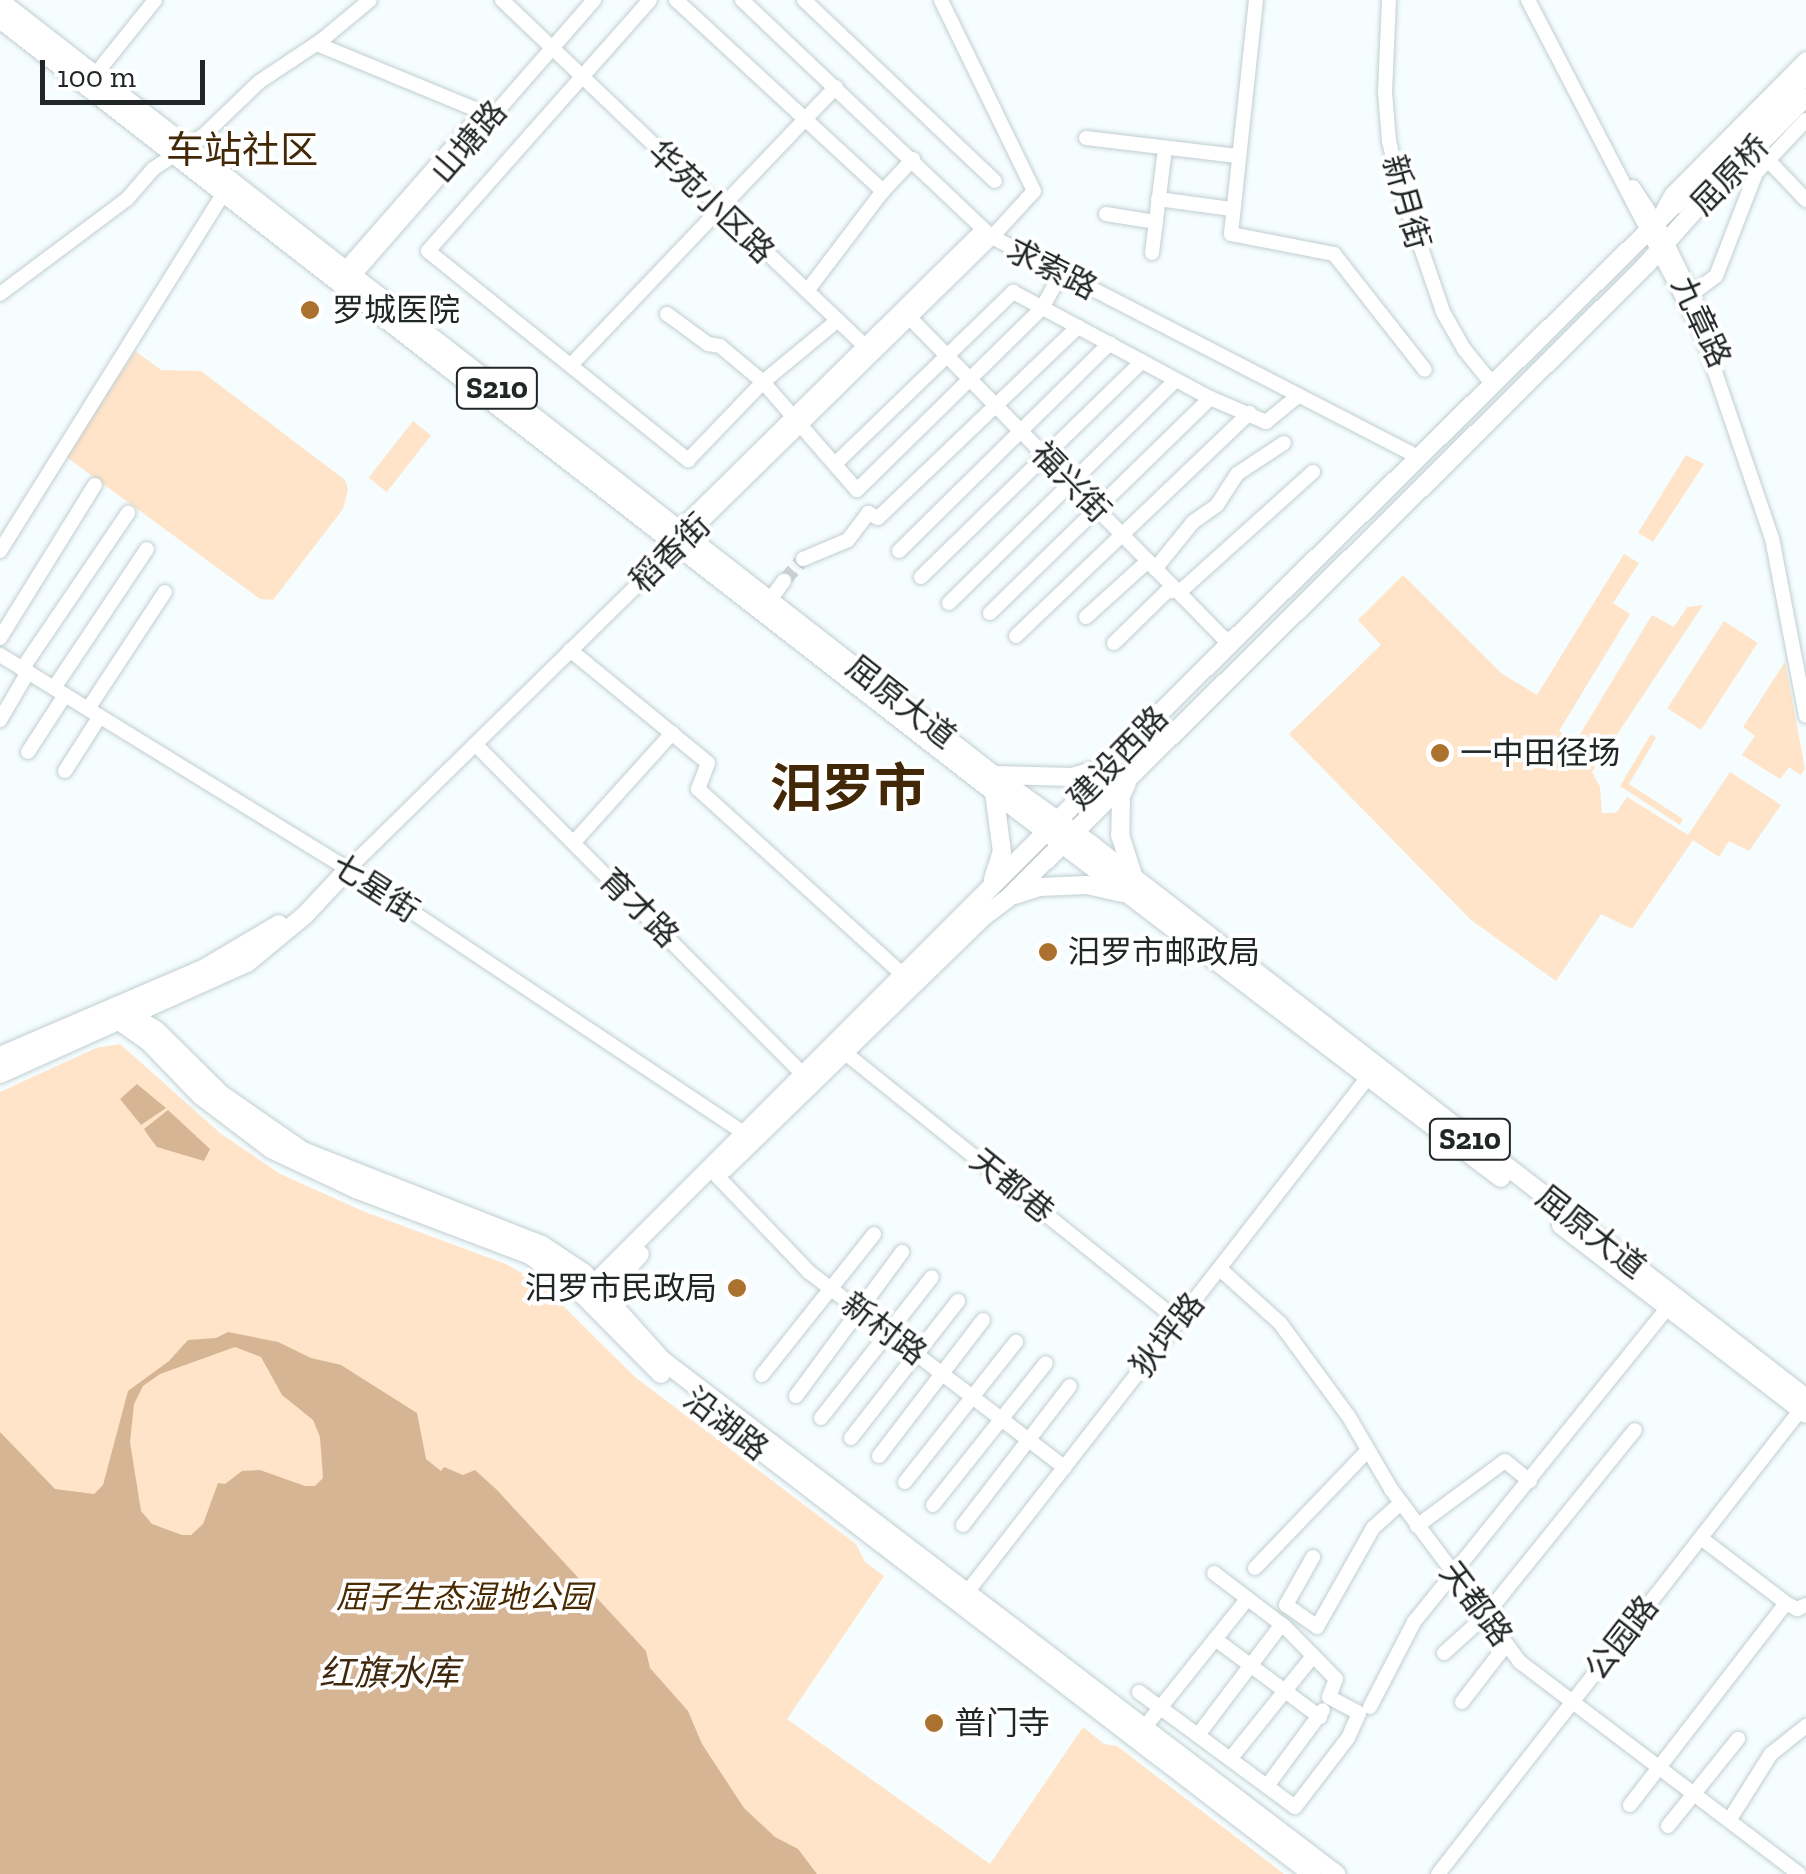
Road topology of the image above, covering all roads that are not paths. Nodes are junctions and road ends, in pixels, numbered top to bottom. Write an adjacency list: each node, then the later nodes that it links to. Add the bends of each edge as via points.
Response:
1 (155, 0): 20 (street)
2 (370, 0): 17 (street)
3 (502, 0): 18 (street, 华苑小区路)
4 (582, 0): 18 (street, 山塘路)
5 (594, 0): 18 (street, 山塘路)
6 (650, 0): 21 (street)
7 (676, 0): 27 (street)
8 (804, 0): 34 (street)
9 (941, 0): 45 (street, via 1034,191)
10 (1256, 0): 31 (street)
11 (1389, 0): 66 (street, 新月街, via 1385,92 1398,184 1443,312 1464,349)
12 (1528, 0): 44 (street, 九章路)
13 (1536, 0): 44 (street, 九章路)
14 (0, 1): 20 (main road, 屈原大道 / S210)
15 (752, 3): 23 (street, 求索路)
16 (0, 19): 30 (main road, 屈原大道 / S210)
17 (317, 44): 25 (street); 30 (street, via 258,82)
18 (549, 44): 21 (street, 华苑小区路); 25 (street, 山塘路)
19 (1806, 58): 44 (street, via 1672,194)
20 (95, 75): 30 (main road, 屈原大道 / S210)
21 (582, 75): 41 (street, 华苑小区路); 62 (street, via 428,251)
22 (1806, 75): 37 (main road, 屈原桥)
23 (836, 87): 27 (street); 32 (street, 求索路)
24 (1806, 98): 37 (main road, 屈原桥)
25 (487, 115): 49 (street, 山塘路)
26 (1806, 120): 33 (street)
27 (804, 121): 36 (street); 41 (street)
28 (1086, 138): 29 (street)
29 (1165, 149): 31 (street); 38 (street)
30 (181, 150): 35 (main road, 屈原大道 / S210); 51 (street)
31 (1237, 156): 40 (street)
32 (913, 159): 36 (street); 45 (street, 求索路)
33 (1767, 159): 39 (street); 52 (street, via 1746,190 1716,276)
34 (995, 181)
35 (228, 186): 49 (main road, 屈原大道 / S210); 87 (street)
36 (882, 191): 50 (street)
37 (1695, 198): 44 (main road, 屈原桥); 46 (main road, 屈原桥)
38 (1158, 200): 40 (street); 43 (street)
39 (1806, 200)
40 (1231, 208): 63 (street, via 1229,228 1237,238 1334,254)
41 (719, 210): 50 (street, 华苑小区路); 62 (street)
42 (1106, 214): 43 (street)
43 (1156, 222): 47 (street)
44 (1653, 229): 46 (street, 九章路); 66 (main road, 建设西路)
45 (988, 233): 48 (street, 求索路); 55 (street, 稻香街); 59 (street)
46 (1661, 250): 52 (street, 九章路); 115 (main road, 建设西路)
47 (1152, 253)
48 (1062, 274): 53 (street); 68 (street, 求索路)
49 (345, 277): 84 (main road, 屈原大道 / S210)
50 (806, 291): 56 (street, 华苑小区路)
51 (0, 294)
52 (1687, 297): 104 (street, 九章路, via 1710,329 1781,536); 108 (street, via 1772,538)
53 (1042, 308): 57 (street); 60 (street, via 1013,292); 64 (street)
54 (667, 314): 67 (street)
55 (910, 318): 59 (street, 稻香街); 60 (street, 福兴街)
56 (838, 320): 59 (street, 华苑小区路); 67 (street)
57 (1078, 327): 58 (street); 70 (street)
58 (1110, 343): 61 (street); 73 (street)
59 (868, 349): 72 (street, 稻香街)
60 (947, 356): 64 (street, 福兴街); 77 (street)
61 (1142, 361): 65 (street); 75 (street)
62 (570, 366): 67 (street, via 688,460)
63 (1425, 370)
64 (971, 380): 70 (street, 福兴街); 77 (street, via 857,490)
65 (1176, 380): 69 (street); 79 (street)
66 (1496, 381): 76 (main road, 建设西路)
67 (763, 382): 72 (street)
68 (1298, 396): 71 (street, via 1266,422); 76 (street, 求索路)
69 (1210, 398): 71 (street); 81 (street)
70 (996, 406): 73 (street, 福兴街); 88 (street, via 878,518 868,513 848,540)
71 (1249, 414): 83 (street)
72 (794, 422): 77 (street); 84 (street, 稻香街)
73 (1021, 431): 75 (street, 福兴街); 86 (street)
74 (1284, 443): 89 (street, via 1236,474 1216,505)
75 (1046, 456): 79 (street, 福兴街); 90 (street)
76 (1418, 458): 100 (main road, 建设西路)
77 (835, 464)
78 (1313, 472): 92 (street)
79 (1071, 482): 81 (street, 福兴街); 95 (street)
80 (95, 485): 99 (street)
81 (1096, 508): 83 (street, 福兴街); 96 (street)
82 (128, 512): 105 (street)
83 (1122, 535): 89 (street, 福兴街); 98 (street)
84 (678, 538): 94 (main road, 屈原大道 / S210); 102 (street, 稻香街); 116 (main road, 屈原大道 / S210); 120 (street)
85 (147, 549): 106 (street)
86 (899, 550)
87 (0, 551)
88 (803, 559)
89 (1151, 565): 92 (street, 福兴街); 97 (street)
90 (921, 576)
91 (784, 582): 94 (street)
92 (1177, 591): 100 (street, 福兴街); 101 (street, via 1166,592)
93 (164, 592): 107 (street)
94 (770, 600): 116 (main road, 屈原大道 / S210)
95 (949, 603)
96 (990, 613)
97 (1086, 617)
98 (1016, 636)
99 (0, 638)
100 (1234, 641): 113 (main road, 建设西路)
101 (1114, 643)
102 (570, 650): 110 (street); 111 (street, 稻香街)
103 (0, 655): 105 (street, 七星街)
104 (1806, 667)
105 (25, 670): 106 (street, 七星街); 109 (street)
106 (60, 692): 107 (street, 七星街); 112 (street)
107 (94, 713): 114 (street); 120 (street, 七星街)
108 (1806, 716)
109 (0, 720)
110 (672, 733): 119 (street); 124 (street, via 708,763 698,789)
111 (475, 744): 119 (street, 育才路); 120 (street, 稻香街)
112 (28, 752)
113 (1104, 768): 116 (main road); 117 (main road, 建设西路)
114 (66, 771)
115 (1132, 773): 118 (main road, 建设西路); 122 (main road, via 1120,827)
116 (994, 784): 117 (main road, 屈原大道 / S210); 121 (main road, via 1002,852)
117 (1052, 826): 118 (main road, 屈原大道 / S210); 121 (main road, 建设西路)
118 (1068, 837): 122 (main road, 屈原大道 / S210); 123 (main road, 建设西路)
119 (574, 842): 131 (street, 育才路)
120 (344, 867): 125 (main road, via 304,914 247,963); 126 (main road, via 283,922); 133 (street, 七星街)
121 (992, 884): 124 (main road, 建设西路)
122 (1136, 888): 123 (main road, via 1039,887); 130 (main road, 屈原大道 / S210)
123 (1008, 898): 128 (main road, 建设西路)
124 (904, 975): 131 (main road, 建设西路)
125 (173, 998): 126 (main road); 127 (main road)
126 (124, 1014): 127 (main road, 沿湖路); 129 (main road); 132 (main road); 136 (main road, 沿湖路, via 169,1066 271,1149 356,1189)
127 (156, 1030): 136 (main road, 沿湖路, via 222,1095 303,1151)
128 (844, 1052): 134 (main road, 建设西路); 146 (street, 天都巷)
129 (0, 1056)
130 (1373, 1071): 138 (street, 狄坪路); 143 (main road, 屈原大道 / S210); 156 (main road, 屈原大道 / S210)
131 (802, 1073): 133 (main road, 建设西路)
132 (0, 1074)
133 (743, 1132): 141 (main road, 建设西路)
134 (716, 1176): 140 (street, 新村路); 141 (main road, 建设西路)
135 (874, 1234): 140 (street)
136 (536, 1250): 141 (main road, 沿湖路)
137 (902, 1252): 144 (street)
138 (1220, 1270): 146 (street, 狄坪路); 162 (street, 天都路, via 1280,1322)
139 (932, 1278): 147 (street)
140 (830, 1288): 144 (street, 新村路); 152 (street)
141 (594, 1294): 176 (main road, 沿湖路, via 662,1360)
142 (958, 1301): 149 (street)
143 (1667, 1308): 156 (main road, 屈原大道 / S210); 165 (street)
144 (860, 1311): 147 (street, 新村路); 154 (street)
145 (983, 1320): 151 (street)
146 (1179, 1321): 164 (street, 狄坪路)
147 (889, 1333): 149 (street, 新村路); 157 (street)
148 (1016, 1342): 155 (street)
149 (916, 1354): 151 (street, 新村路); 160 (street)
150 (1046, 1363): 158 (street)
151 (942, 1374): 155 (street, 新村路); 163 (street)
152 (762, 1376)
153 (1070, 1386): 161 (street)
154 (796, 1396)
155 (972, 1396): 158 (street, 新村路); 166 (street)
156 (1805, 1406): 171 (street, 公园路)
157 (821, 1418)
158 (1001, 1418): 161 (street, 新村路); 168 (street)
159 (1634, 1430): 180 (street)
160 (851, 1438)
161 (1028, 1439): 164 (street, 新村路); 169 (street)
162 (1368, 1450): 167 (street, 天都路); 173 (street)
163 (879, 1456)
164 (1065, 1468): 176 (street, 狄坪路)
165 (1530, 1481): 170 (street, via 1505,1461); 175 (street)
166 (905, 1482)
167 (1401, 1503): 170 (street, 天都路); 172 (street, via 1373,1528 1317,1627 1286,1605)
168 (932, 1505)
169 (963, 1525)
170 (1418, 1526): 175 (street, 天都路)
171 (1701, 1538): 178 (street); 191 (street, 公园路)
172 (1313, 1557)
173 (1256, 1568)
174 (1214, 1573): 177 (street)
175 (1455, 1576): 180 (street, 天都路); 192 (street, via 1414,1622)
176 (962, 1598): 196 (main road, 沿湖路); 206 (main road, 沿湖路)
177 (1248, 1598): 181 (street); 182 (street)
178 (1786, 1602): 179 (street, via 1797,1609); 200 (street)
179 (1806, 1605)
180 (1484, 1617): 183 (street, 天都路); 184 (street)
181 (1282, 1624): 185 (street); 186 (street)
182 (1215, 1639): 186 (street); 193 (street)
183 (1506, 1645): 190 (street); 191 (street, 天都路)
184 (1444, 1653)
185 (1313, 1656): 188 (street); 189 (street, via 1336,1679)
186 (1250, 1665): 188 (street); 197 (street)
187 (1139, 1692): 193 (street)
188 (1286, 1692): 194 (street); 199 (street)
189 (1329, 1697): 194 (street); 201 (street, via 1359,1713 1348,1738 1295,1807)
190 (1462, 1702)
191 (1571, 1702): 200 (street, 天都路); 208 (street, 公园路)
192 (1370, 1707)
193 (1160, 1708): 196 (street); 197 (street)
194 (1320, 1717): 201 (street)
195 (1806, 1726): 204 (street, via 1771,1754)
196 (1144, 1728): 207 (main road, 沿湖路)
197 (1198, 1735): 199 (street)
198 (1738, 1739): 202 (street)
199 (1230, 1758): 201 (street)
200 (1659, 1768): 202 (street, 天都路); 203 (street)
201 (1267, 1786)
202 (1694, 1793): 204 (street, 天都路); 205 (street)
203 (1630, 1805)
204 (1730, 1819): 209 (street, 天都路)
205 (1668, 1826)
206 (1312, 1874)
207 (1336, 1874)
208 (1438, 1874)
209 (1799, 1874)

